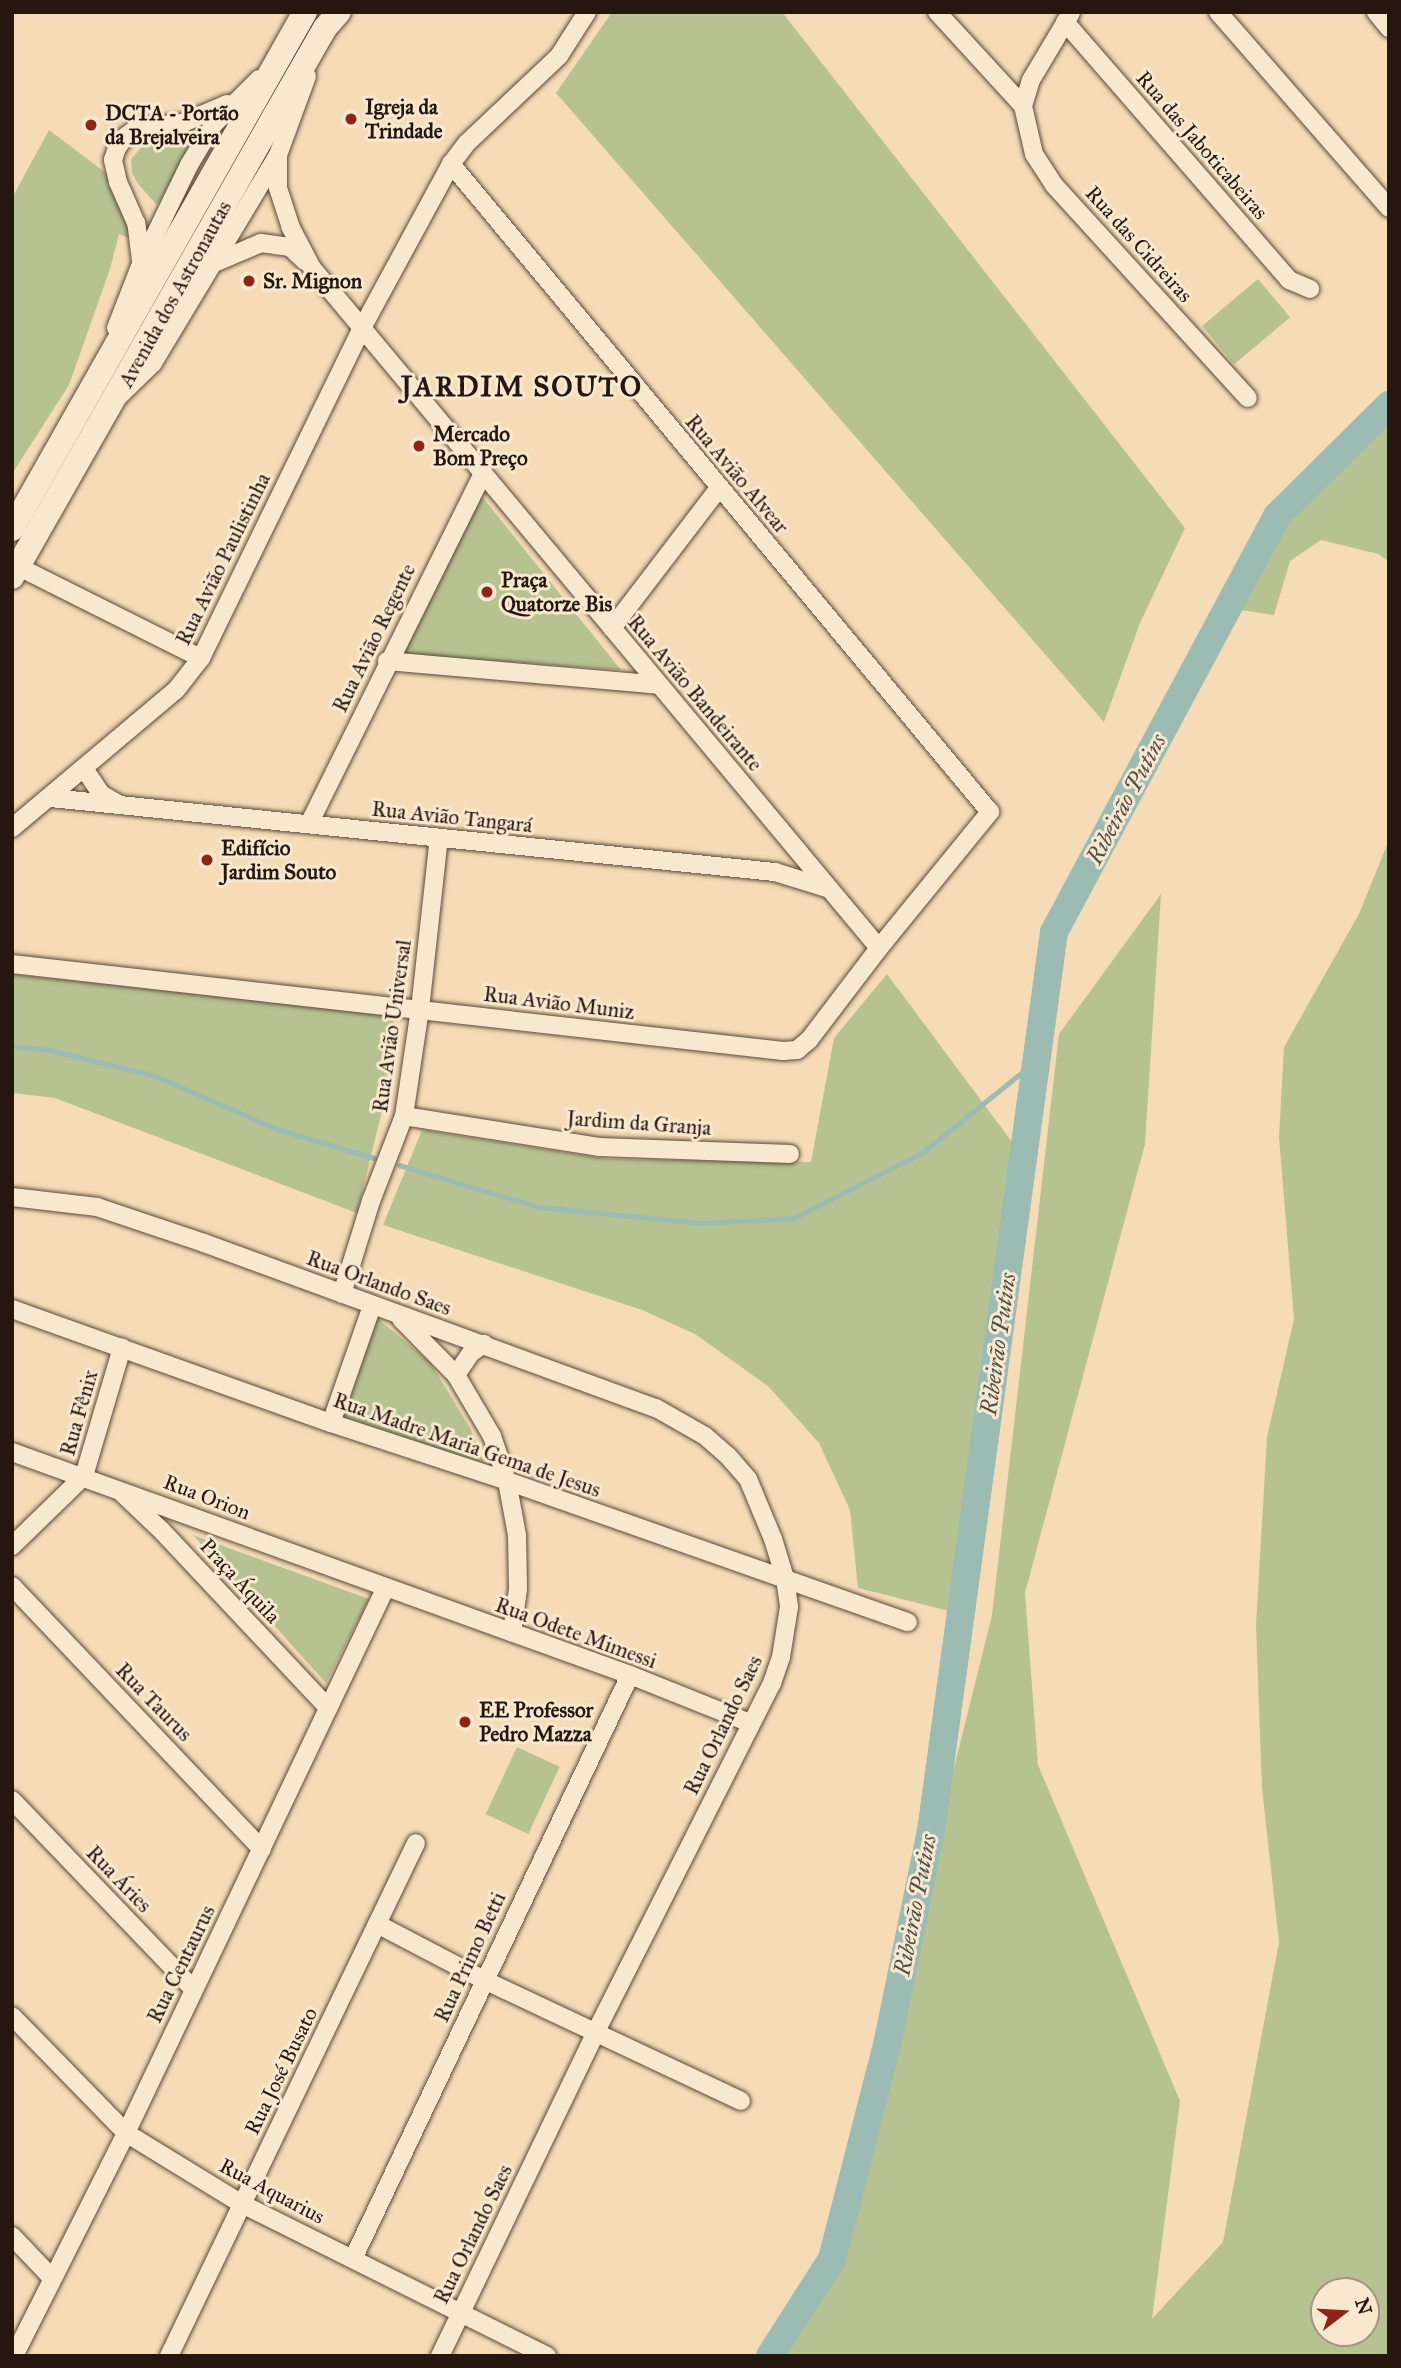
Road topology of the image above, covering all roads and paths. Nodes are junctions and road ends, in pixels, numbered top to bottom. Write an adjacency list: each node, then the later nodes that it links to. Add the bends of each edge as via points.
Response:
1 (306, 12): 9 (main road, Avenida dos Astronautas)
2 (587, 12): 13 (street, Rua Avião Paulistinha, via 559,56 467,143)
3 (937, 12): 10 (street)
4 (1218, 12): 14 (street)
5 (1376, 12): 8 (street)
6 (1068, 17): 10 (street, via 1031,80); 18 (street, Rua das Jaboticabeiras, via 1289,280)
7 (332, 20): 11 (main road, Avenida dos Astronautas)
8 (1389, 28)
9 (251, 95): 11 (street); 17 (main road, Avenida dos Astronautas); 17 (street, via 183,123 137,128 117,148 113,160 118,182 136,223)
10 (1023, 106): 21 (street, Rua das Cidreiras, via 1034,154 1054,185)
11 (282, 120): 12 (street); 19 (main road, Avenida dos Astronautas)
12 (278, 155): 15 (street); 16 (street, Rua Avião Bandeirante, via 278,188 290,226)
13 (451, 164): 20 (street, Rua Avião Paulistinha); 23 (street, Rua Avião Alvear)
14 (1389, 208)
15 (212, 264): 16 (street, via 249,247 277,243 290,247); 19 (street)
16 (312, 268): 20 (street, Rua Avião Bandeirante)
17 (148, 272): 19 (street); 24 (main road, Avenida dos Astronautas, via 90,393)
18 (1310, 289)
19 (184, 296): 25 (main road, Avenida dos Astronautas, via 116,398)
20 (362, 328): 22 (street, Rua Avião Bandeirante); 27 (street, Rua Avião Paulistinha)
21 (1248, 398)
22 (483, 473): 26 (street, Rua Avião Bandeirante); 28 (street, Rua Avião Regente)
23 (719, 488): 26 (street); 33 (street, Rua Avião Alvear)
24 (12, 529)
25 (15, 572): 27 (street)
26 (612, 628): 29 (street, Rua Avião Bandeirante)
27 (201, 657): 30 (street, Rua Avião Paulistinha, via 176,690)
28 (387, 661): 29 (street); 34 (street, Rua Avião Regente)
29 (659, 685): 37 (street, Rua Avião Bandeirante)
30 (85, 770): 31 (street, Rua Avião Paulistinha); 32 (street, via 101,794)
31 (51, 797): 32 (street, Rua Avião Tangará); 35 (street, Rua Avião Paulistinha)
32 (124, 807): 34 (street, Rua Avião Tangará)
33 (990, 813): 40 (street, Rua Avião Muniz)
34 (309, 824): 36 (street, Rua Avião Tangará)
35 (12, 828)
36 (439, 838): 38 (street, Rua Avião Tangará); 42 (street, Rua Avião Universal)
37 (791, 844): 38 (street); 39 (street, Rua Avião Bandeirante)
38 (775, 872): 39 (street, Rua Avião Tangará)
39 (827, 888): 40 (street, Rua Avião Bandeirante)
40 (879, 948): 42 (street, Rua Avião Muniz, via 797,1050)
41 (12, 964): 42 (street, Rua Avião Muniz)
42 (420, 1010): 43 (street, Rua Avião Universal)
43 (404, 1116): 44 (street, Jardim da Granja, via 599,1147); 46 (street, Rua Avião Universal)
44 (790, 1154)
45 (12, 1197): 46 (street, Rua Orlando Saes, via 97,1208)
46 (342, 1294): 47 (street, Rua Orlando Saes)
47 (372, 1306): 49 (street, Rua Orlando Saes); 53 (street)
48 (12, 1309): 51 (street, Rua Madre Maria Gema de Jesus)
49 (396, 1315): 50 (street, Rua Orlando Saes); 52 (street)
50 (484, 1344): 52 (street, via 471,1353); 61 (street, Rua Orlando Saes, via 656,1408 705,1436 748,1479)
51 (122, 1348): 53 (street, Rua Madre Maria Gema de Jesus); 55 (street, Rua Fênix)
52 (456, 1376): 56 (street, via 492,1436)
53 (331, 1423): 56 (street, Rua Madre Maria Gema de Jesus)
54 (12, 1452): 55 (street, Rua Orion)
55 (84, 1476): 57 (street, Rua Orion); 60 (street, Rua Fênix)
56 (507, 1481): 61 (street, Rua Madre Maria Gema de Jesus); 65 (street, via 517,1535 518,1589)
57 (116, 1488): 58 (street, Rua Orion); 59 (street, Praça Áquila)
58 (182, 1511): 59 (street); 63 (street, Rua Orion)
59 (162, 1531): 67 (street, Praça Áquila)
60 (12, 1546)
61 (785, 1578): 64 (street, Rua Madre Maria Gema de Jesus); 68 (street, Rua Orlando Saes, via 789,1607 781,1657)
62 (12, 1586): 71 (street, Rua Taurus)
63 (385, 1589): 65 (street, Rua Odete Mimessi); 67 (street, Rua Centaurus)
64 (908, 1622)
65 (512, 1633): 66 (street, Rua Odete Mimessi)
66 (630, 1675): 68 (street, Rua Odete Mimessi); 73 (street, Rua Primo Betti)
67 (327, 1708): 71 (street, Rua Centaurus)
68 (750, 1723): 76 (street, Rua Orlando Saes)
69 (12, 1800): 74 (street, Rua Áries)
70 (416, 1843): 72 (street, Rua José Busato)
71 (262, 1849): 74 (street, Rua Centaurus)
72 (377, 1924): 73 (street); 79 (street, Rua José Busato)
73 (484, 1980): 76 (street); 81 (street, Rua Primo Betti)
74 (193, 1989): 78 (street, Rua Centaurus)
75 (12, 2016): 78 (street, Rua Aquarius)
76 (596, 2032): 77 (street); 83 (street, Rua Orlando Saes)
77 (741, 2101)
78 (126, 2133): 79 (street, Rua Aquarius); 82 (street, Rua Centaurus)
79 (242, 2204): 81 (street, Rua Aquarius); 85 (street, Rua José Busato)
80 (12, 2236): 82 (street)
81 (353, 2259): 83 (street, Rua Aquarius)
82 (52, 2278): 84 (street, Rua Centaurus)
83 (460, 2313): 86 (street, Rua Orlando Saes); 87 (street, Rua Aquarius)
84 (14, 2356)
85 (169, 2356)
86 (440, 2356)
87 (547, 2356)

